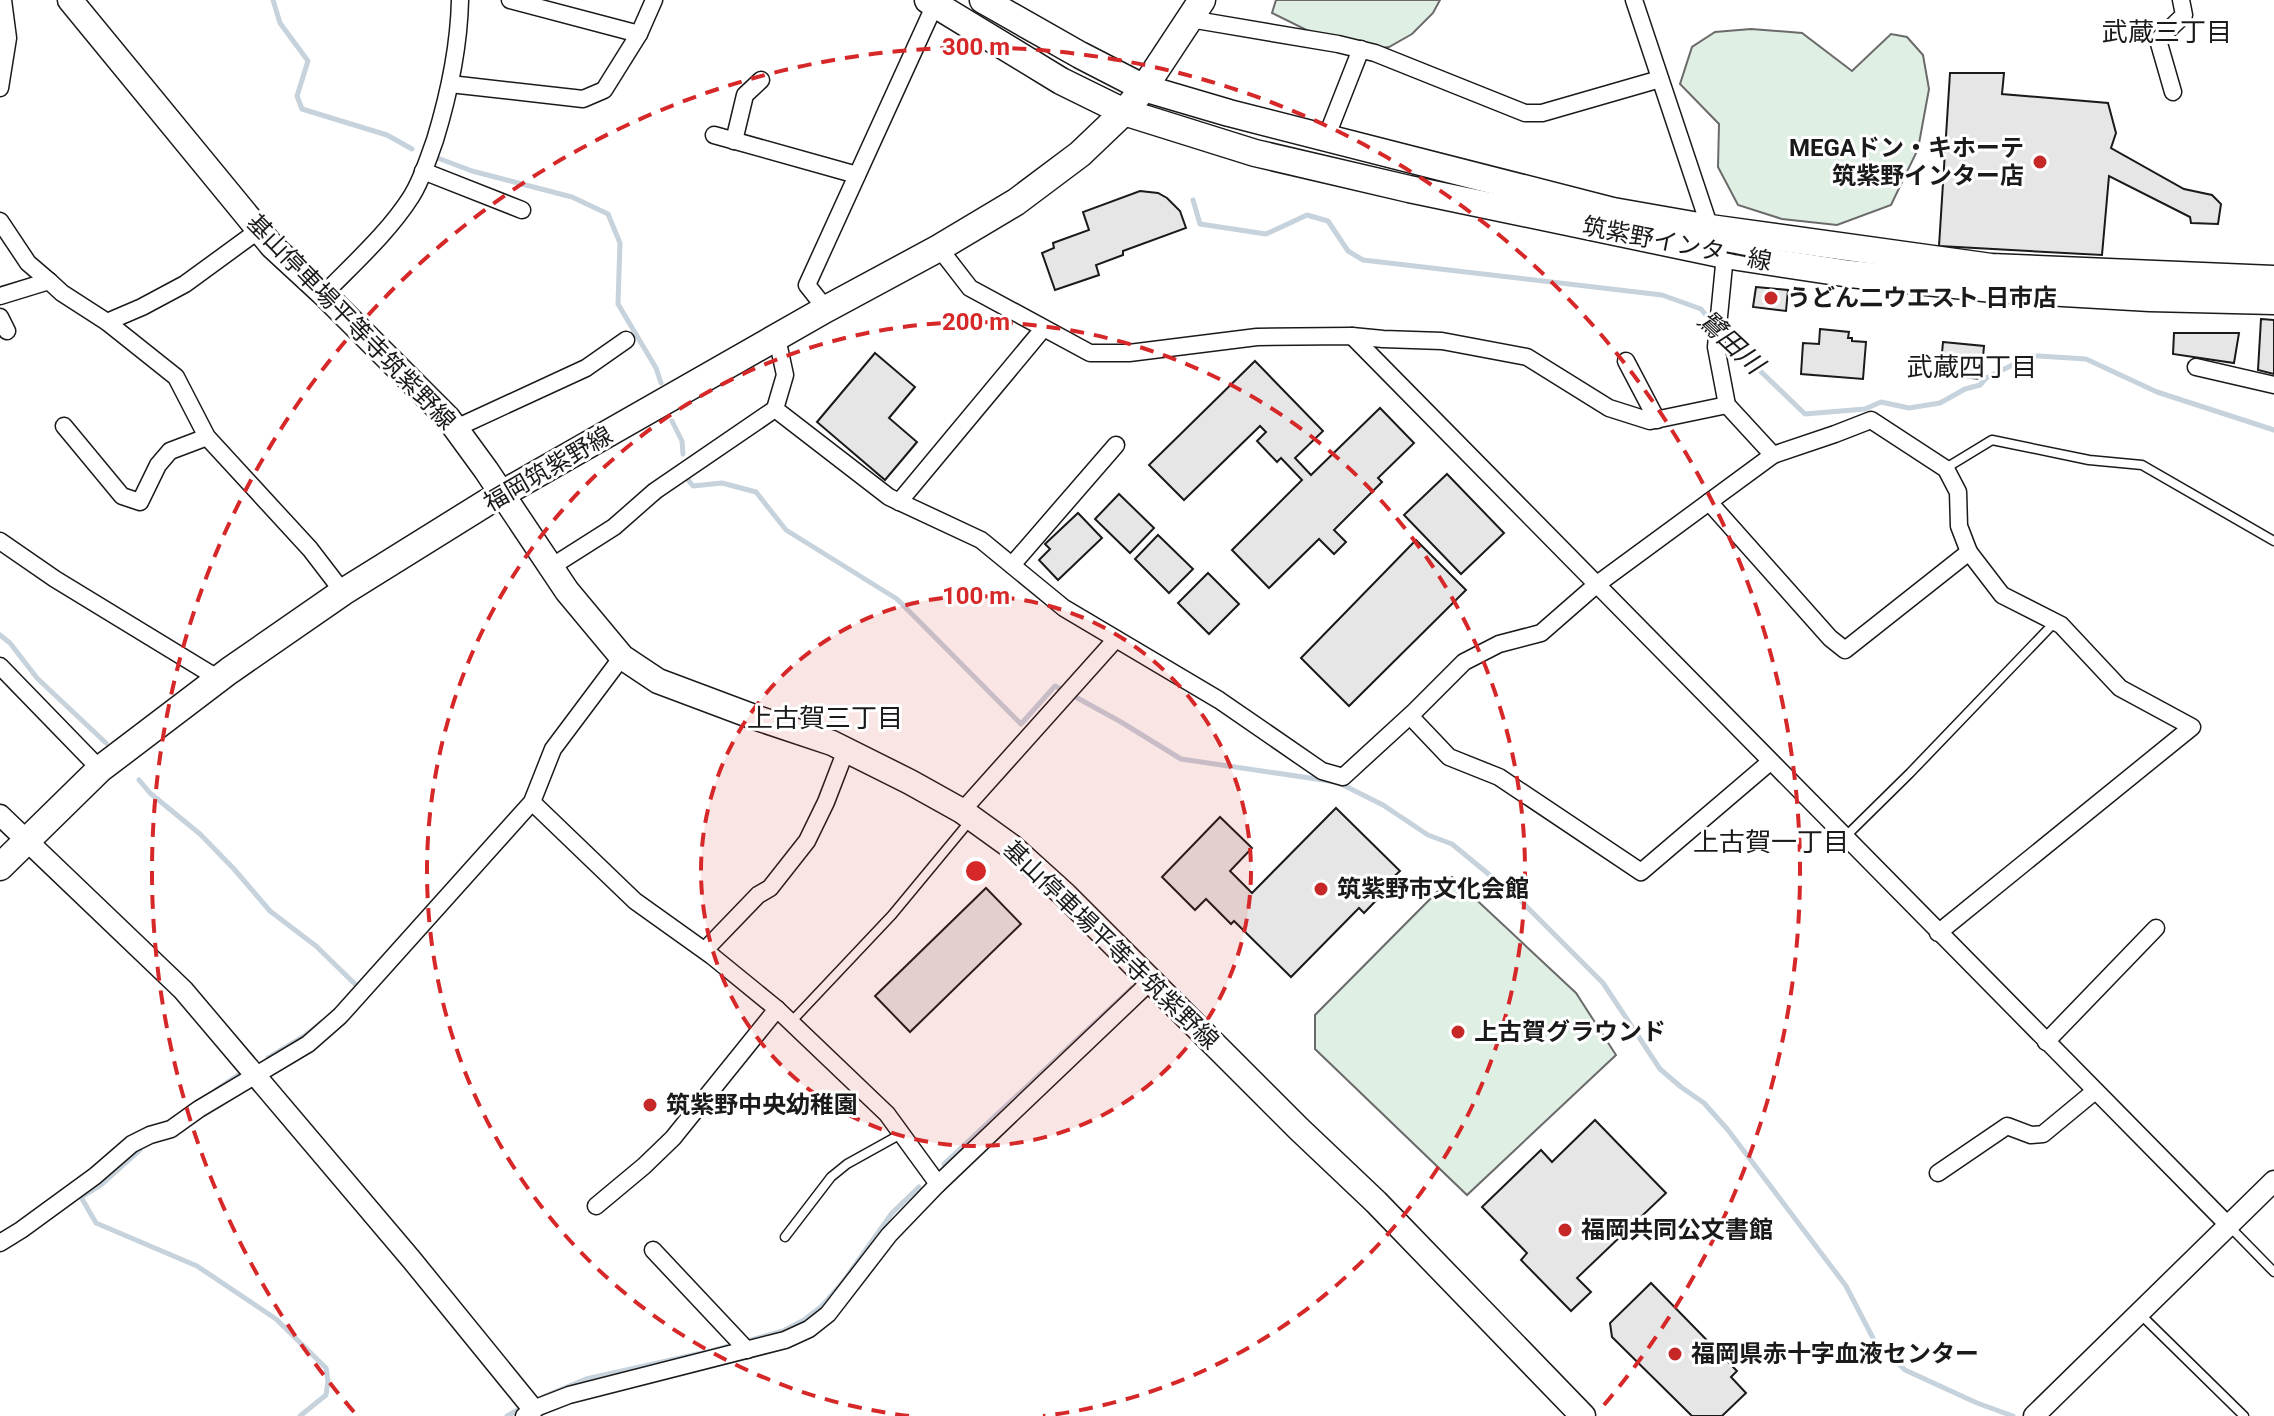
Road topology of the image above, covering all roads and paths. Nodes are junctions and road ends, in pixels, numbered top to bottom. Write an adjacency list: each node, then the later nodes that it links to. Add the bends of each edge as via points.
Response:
1 (3, 0): 17 (street, via 8,38)
2 (70, 0): 29 (main road, 基山停車場平等寺筑紫野線)
3 (460, 0): 16 (street)
4 (510, 0): 10 (street)
5 (654, 0): 12 (street)
6 (983, 0): 18 (main road, 筑紫野インター線)
7 (1634, 0): 14 (street)
8 (2181, 0): 19 (street, via 2184,15 2158,40)
9 (933, 2): 20 (main road, 筑紫野インター線, via 1061,81); 25 (street)
10 (533, 4): 12 (street)
11 (1196, 10): 13 (street); 18 (main road)
12 (639, 34): 16 (street, via 604,90 583,99)
13 (1361, 49): 14 (street, via 1525,113 1542,113); 22 (street)
14 (1660, 79): 28 (street)
15 (761, 80): 23 (street, via 745,95)
16 (450, 84): 24 (street)
17 (0, 88)
18 (1144, 88): 20 (main road); 22 (main road, 筑紫野インター線)
19 (2173, 92)
20 (1124, 112): 30 (main road, 福岡筑紫野線, via 1080,154 1016,202); 31 (main road, 筑紫野インター線, via 1255,153)
21 (714, 135): 23 (street)
22 (1326, 138): 28 (main road, 筑紫野インター線, via 1613,211)
23 (734, 141): 25 (street)
24 (423, 171): 26 (street); 34 (street, via 412,196 388,226)
25 (857, 175): 37 (street, via 807,285)
26 (522, 210)
27 (0, 221): 33 (street, via 28,263)
28 (1710, 228): 32 (main road, 筑紫野インター線, via 1991,267)
29 (259, 230): 34 (main road, 基山停車場平等寺筑紫野線); 38 (street, via 185,284)
30 (939, 248): 37 (main road, 福岡筑紫野線); 39 (street, via 970,288)
31 (1725, 255): 36 (main road, 筑紫野インター線, via 1993,289); 46 (street, via 1716,347)
32 (2274, 279)
33 (49, 281): 35 (street); 38 (street)
34 (324, 294): 50 (main road, 基山停車場平等寺筑紫野線)
35 (0, 296)
36 (2274, 301)
37 (826, 309): 41 (main road, 福岡筑紫野線)
38 (107, 322): 51 (street, via 176,377)
39 (1043, 329): 40 (street, via 1090,353 1257,337); 56 (street)
40 (1352, 336): 48 (street, via 1442,341 1527,357 1609,408); 63 (street)
41 (777, 338): 47 (street, via 785,375); 55 (main road, 福岡筑紫野線)
42 (626, 340): 50 (street, via 586,368)
43 (1626, 361): 48 (street)
44 (2196, 367): 45 (street)
45 (2274, 385)
46 (1727, 405): 48 (street); 53 (street)
47 (775, 409): 56 (street); 62 (street)
48 (1657, 420)
49 (64, 426): 51 (street, via 122,496 140,502 170,451)
50 (456, 428): 55 (main road, 基山停車場平等寺筑紫野線)
51 (207, 437): 64 (street)
52 (1116, 445): 61 (street)
53 (1773, 455): 54 (street, via 1871,420); 57 (street)
54 (1946, 469): 59 (lane, via 1992,440 2142,465); 60 (street, via 1958,492 1959,526)
55 (502, 495): 62 (main road, 基山停車場平等寺筑紫野線); 64 (main road, 福岡筑紫野線)
56 (899, 502): 61 (street, via 981,540)
57 (1709, 502): 60 (street, via 1845,650); 63 (street)
58 (0, 541): 69 (street)
59 (2274, 541)
60 (1969, 552): 65 (street, via 2002,595)
61 (1012, 565): 66 (street, via 1064,608)
62 (551, 567): 67 (main road, 基山停車場平等寺筑紫野線)
63 (1596, 585): 70 (street, via 1541,633 1499,644 1464,662); 72 (street)
64 (343, 592): 69 (main road, 福岡筑紫野線)
65 (2055, 622): 77 (lane); 81 (street, via 2120,688 2192,727)
66 (1116, 639): 70 (street, via 1219,700 1322,771 1343,777); 76 (street)
67 (622, 657): 71 (main road, 基山停車場平等寺筑紫野線, via 658,681); 74 (street, via 553,749)
68 (0, 666): 73 (street)
69 (219, 679): 73 (main road, 福岡筑紫野線)
70 (1410, 716): 72 (street, via 1449,757 1499,777 1641,872)
71 (846, 750): 76 (main road, 基山停車場平等寺筑紫野線); 82 (street, via 807,841 770,888)
72 (1770, 762): 77 (street)
73 (100, 769): 78 (main road, 福岡筑紫野線)
74 (532, 802): 82 (street, via 635,901); 87 (street, via 340,1016 308,1044)
75 (0, 815): 78 (street)
76 (967, 815): 83 (main road, 基山停車場平等寺筑紫野線, via 1023,857); 85 (lane, via 892,915)
77 (1844, 838): 81 (street)
78 (27, 841): 79 (main road, 福岡筑紫野線); 87 (street, via 183,990)
79 (0, 867)
80 (2156, 928): 86 (street)
81 (1938, 933): 86 (street)
82 (705, 950): 84 (street)
83 (1151, 981): 92 (street); 102 (main road, 基山停車場平等寺筑紫野線)
84 (777, 1009): 85 (street); 93 (street, via 673,1138)
85 (791, 1022): 89 (street, via 887,1114)
86 (2046, 1042): 88 (street)
87 (254, 1075): 96 (street, via 171,1129 132,1144); 101 (street, via 411,1259)
88 (2095, 1091): 90 (street, via 2043,1134 2007,1126); 94 (street)
89 (901, 1134): 92 (street); 95 (lane, via 831,1177)
90 (1938, 1173)
91 (2274, 1181): 94 (street)
92 (938, 1184): 100 (street, via 889,1235 828,1314 785,1340)
93 (596, 1206)
94 (2229, 1226): 98 (lane); 99 (street)
95 (785, 1237)
96 (0, 1243)
97 (653, 1250): 100 (street)
98 (2274, 1272)
99 (2139, 1313): 103 (street); 104 (lane)
100 (747, 1350): 101 (street, via 569,1395)
101 (531, 1414)
102 (1583, 1416)
103 (2034, 1416)
104 (2244, 1416)

